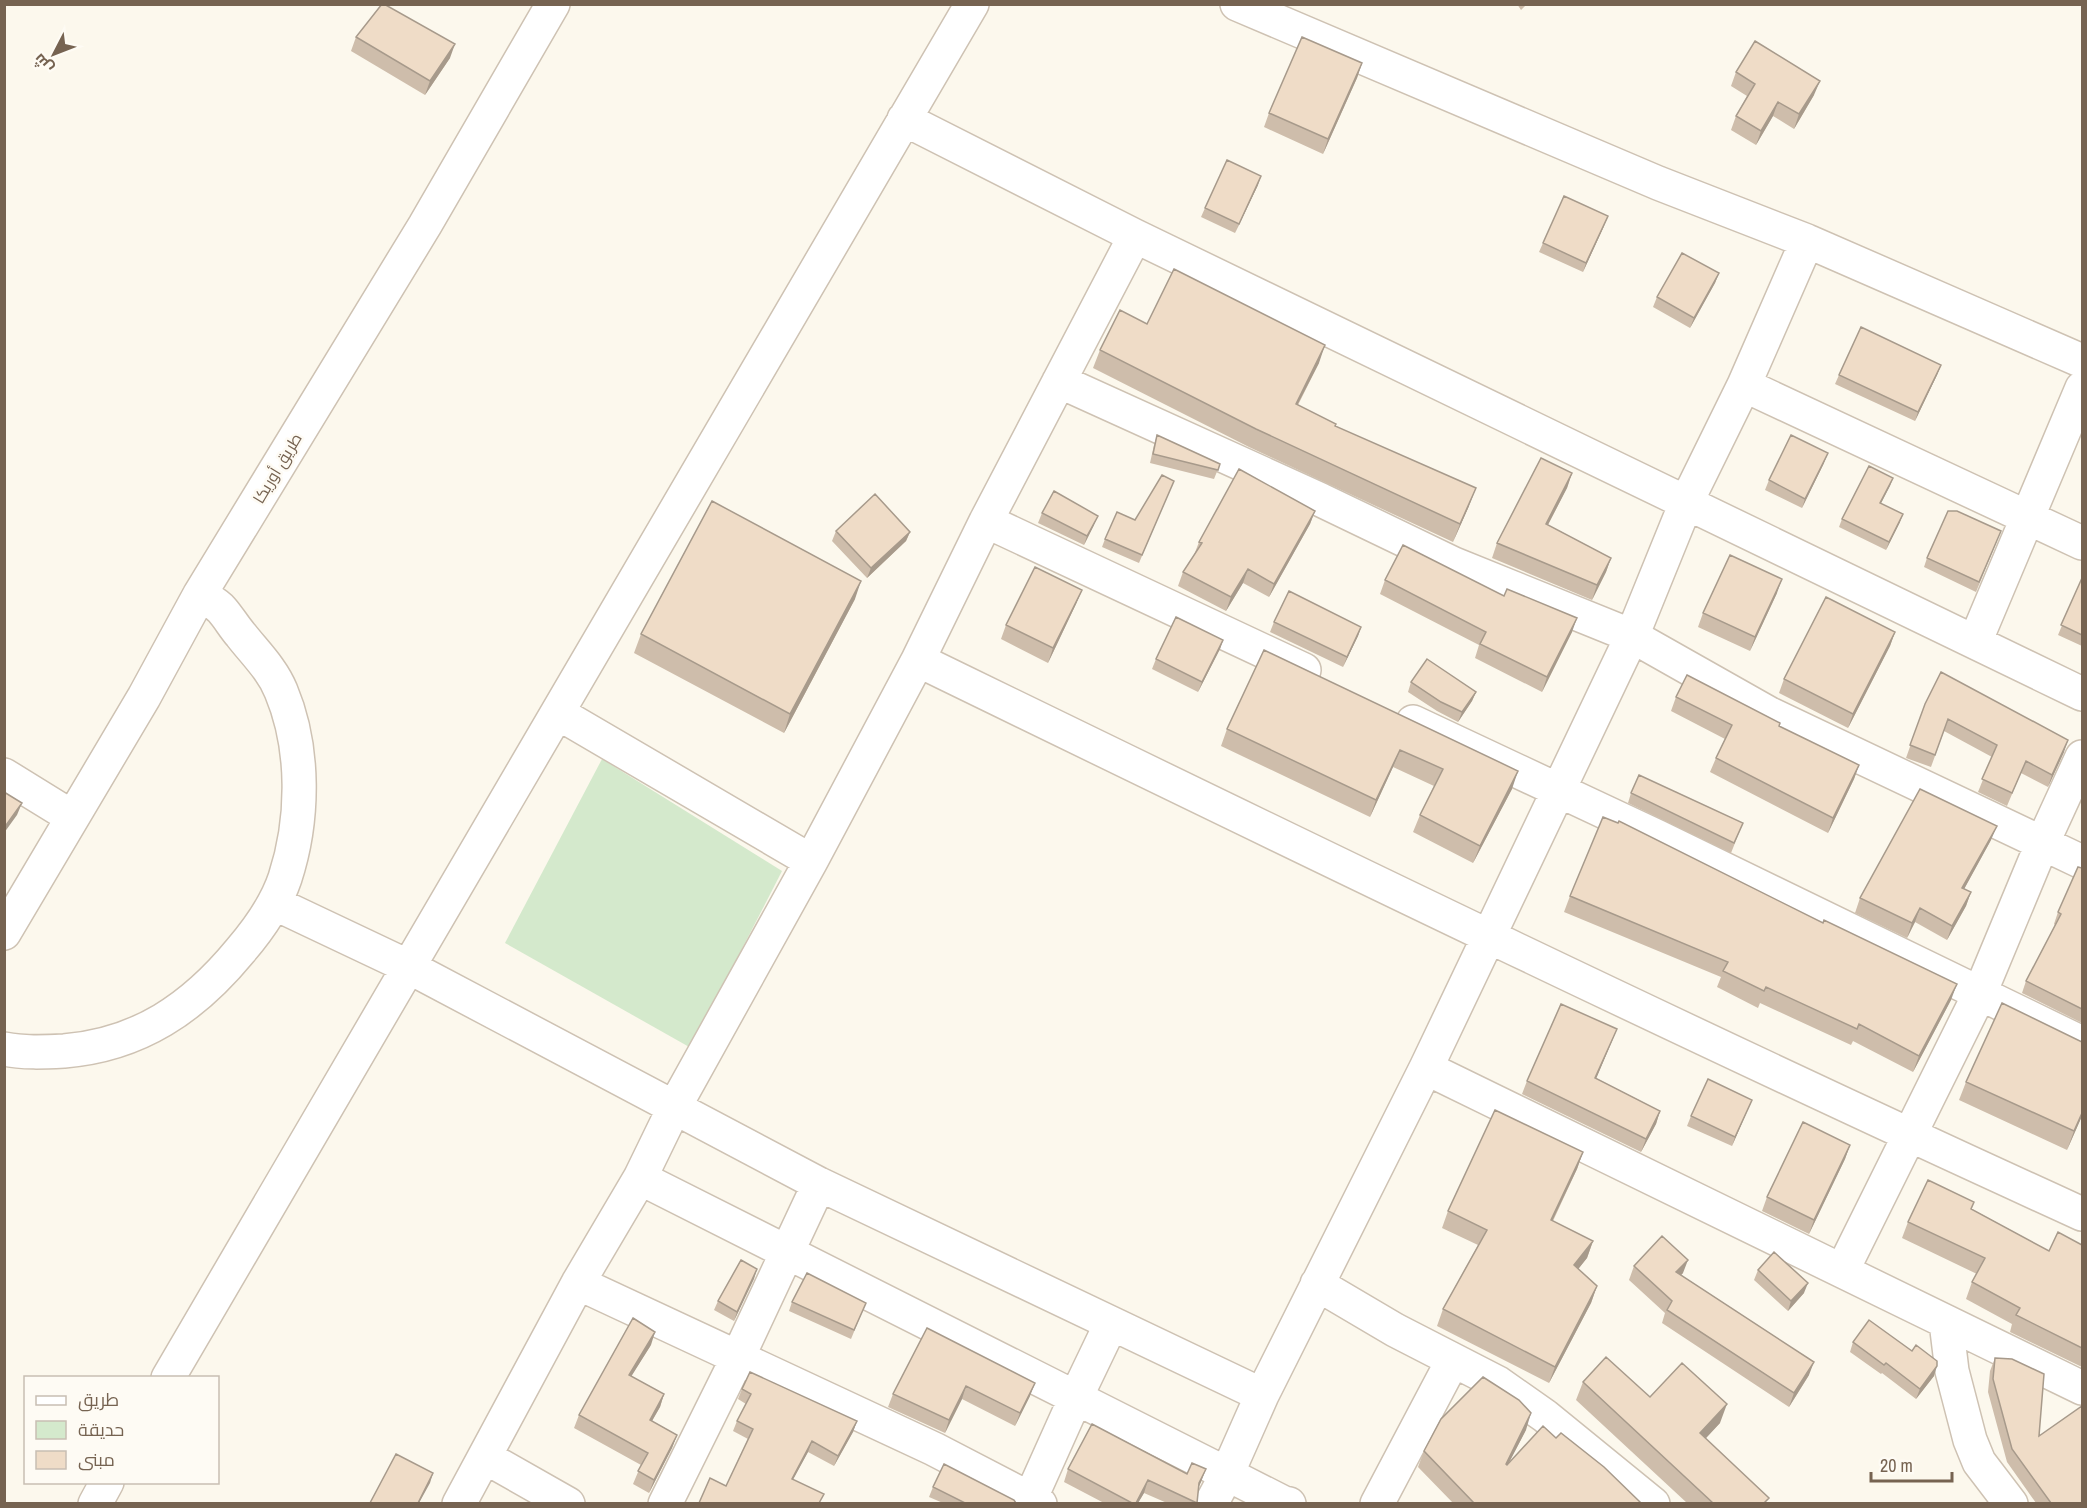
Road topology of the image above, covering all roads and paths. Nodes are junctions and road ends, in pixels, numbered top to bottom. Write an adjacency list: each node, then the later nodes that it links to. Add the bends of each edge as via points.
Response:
1 (553, 4): 15 (street, طريق أوريكا, via 425,225)
2 (972, 4): 4 (street)
3 (1237, 4): 6 (street, via 1658,183)
4 (904, 119): 5 (street); 22 (street)
5 (1135, 236): 8 (street); 11 (street)
6 (1807, 241): 7 (street); 9 (street)
7 (2082, 361)
8 (1059, 381): 13 (street); 16 (street, via 1454,564)
9 (1744, 385): 11 (street); 12 (street)
10 (2082, 388): 12 (street)
11 (1686, 503): 16 (street); 17 (street)
12 (2029, 518): 14 (street); 17 (street)
13 (986, 521): 18 (street); 19 (street)
14 (2082, 543)
15 (200, 594): 26 (street, طريق أوريكا); 30 (street, via 220,608 265,664 281,690 292,729 300,800 296,841)
16 (1632, 636): 25 (street); 27 (street, via 1770,714)
17 (1975, 642): 20 (street)
18 (918, 660): 28 (street); 32 (street)
19 (1333, 684)
20 (2082, 694)
21 (1387, 709): 25 (street)
22 (558, 713): 28 (street); 33 (street)
23 (2082, 757): 27 (street)
24 (4, 775): 26 (street)
25 (1558, 790): 32 (street); 34 (street)
26 (72, 817): 31 (street, طريق أوريكا)
27 (2042, 843): 29 (street); 34 (street)
28 (811, 861): 38 (street)
29 (2082, 862)
30 (274, 903): 33 (street); 36 (street, via 226,969 172,1015 141,1032 114,1043 82,1049)
31 (4, 933)
32 (1488, 937): 37 (street); 39 (street)
33 (407, 966): 38 (street); 51 (street)
34 (1980, 993): 35 (street); 39 (street)
35 (2082, 1042)
36 (4, 1049)
37 (1426, 1068): 44 (street); 46 (street)
38 (675, 1106): 40 (street); 41 (street)
39 (1910, 1136): 42 (street); 44 (street)
40 (640, 1178): 43 (street); 45 (street)
41 (819, 1184): 43 (street); 48 (street)
42 (2082, 1214)
43 (788, 1252): 49 (street); 54 (street)
44 (1842, 1271): 47 (street)
45 (578, 1283): 49 (street); 55 (street)
46 (1317, 1284): 50 (street); 53 (street)
47 (1946, 1322): 52 (street); 67 (street, via 1952,1371 1970,1440 1979,1462)
48 (1111, 1324): 53 (street); 54 (street)
49 (738, 1357): 58 (street, via 934,1449); 62 (street)
50 (1453, 1360): 65 (street); 66 (street, via 1498,1383 1545,1416)
51 (169, 1376)
52 (2082, 1388)
53 (1262, 1395): 56 (street)
54 (1076, 1397): 56 (street); 58 (street)
55 (485, 1456): 60 (street); 61 (street)
56 (1227, 1474): 63 (street); 64 (street)
57 (106, 1484): 59 (street)
58 (1033, 1502)
59 (95, 1503)
60 (459, 1503)
61 (568, 1503)
62 (665, 1503)
63 (1211, 1503)
64 (1289, 1503)
65 (1377, 1503)
66 (1653, 1503)
67 (2011, 1503)

